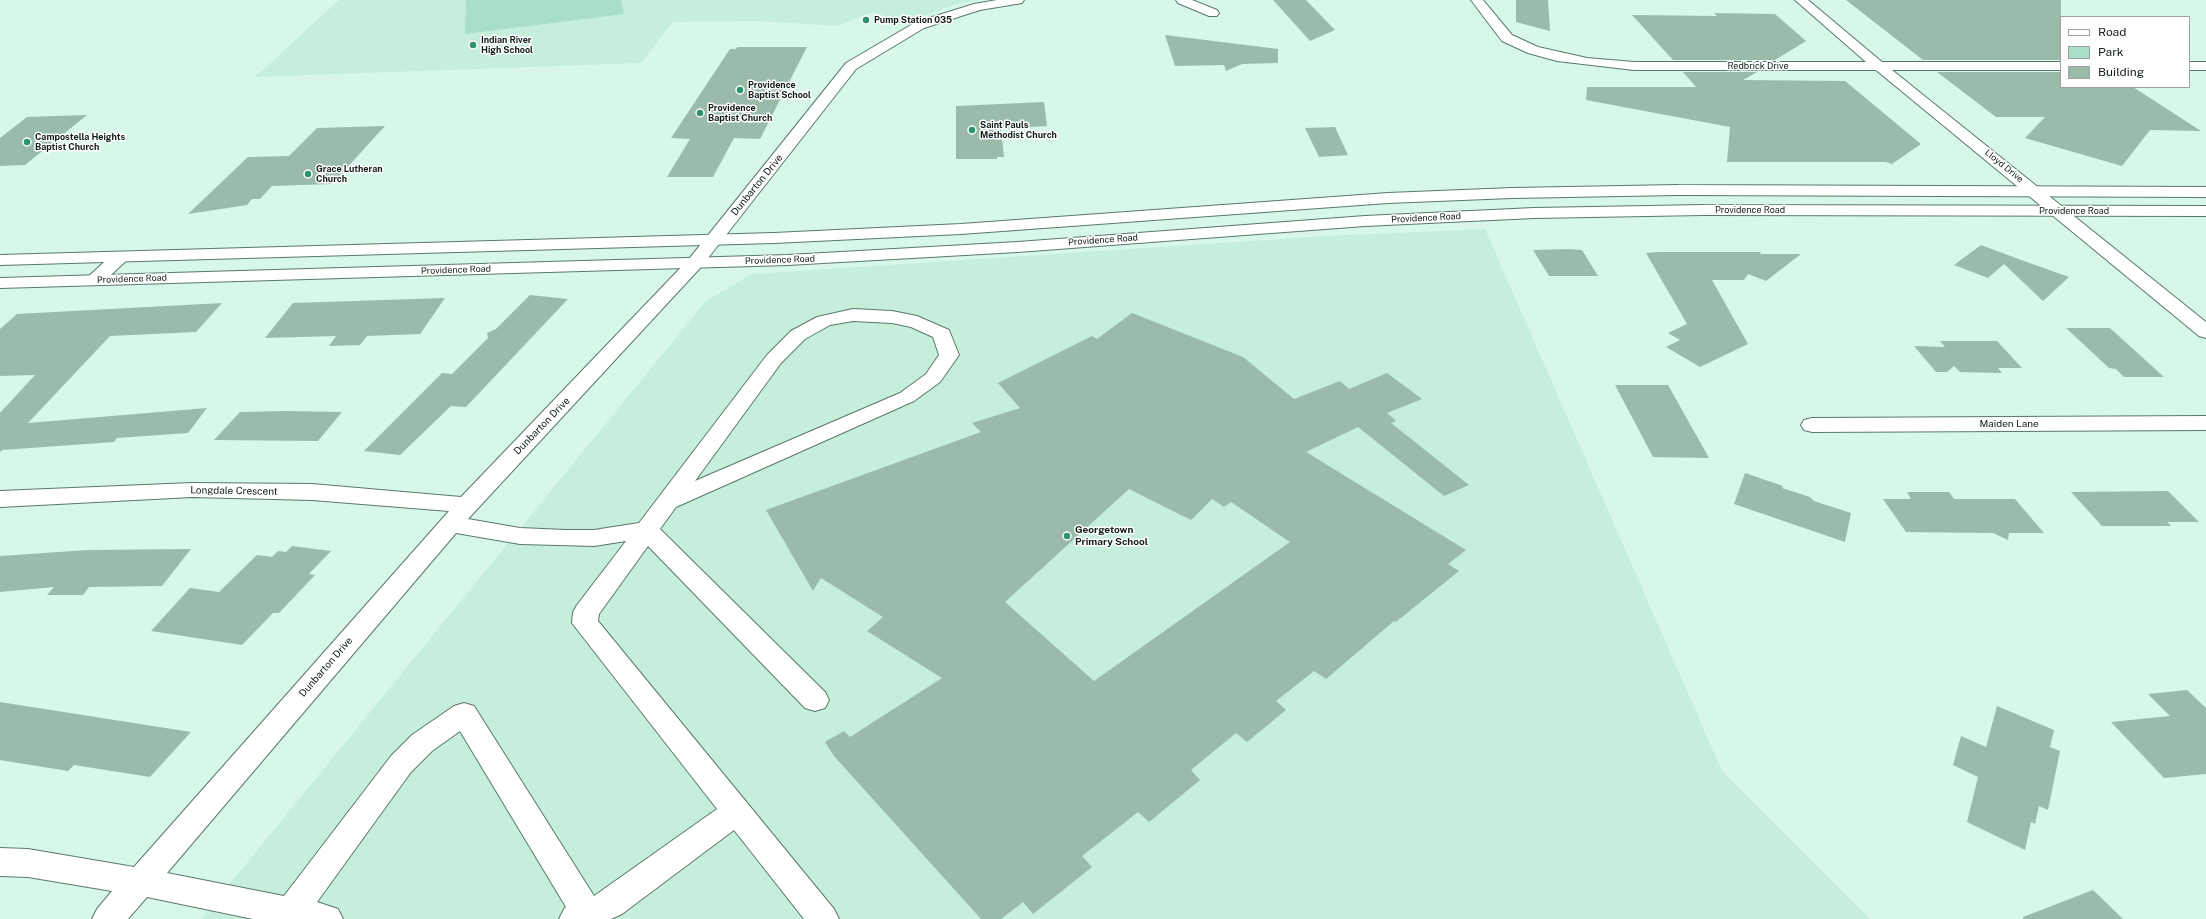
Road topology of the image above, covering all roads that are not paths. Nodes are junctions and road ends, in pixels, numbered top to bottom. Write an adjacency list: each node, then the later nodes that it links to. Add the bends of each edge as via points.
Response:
1 (1018, 0): 14 (main road, Dunbarton Drive, via 978,7 920,25 852,66)
2 (1182, 0): 5 (main road)
3 (1477, 0): 6 (main road, Redbrick Drive, via 1507,38 1533,50 1587,62 1634,66)
4 (1802, 0): 6 (main road, Lloyd Drive)
5 (1213, 14)
6 (1879, 66): 7 (main road, Redbrick Drive); 10 (main road, Lloyd Drive)
7 (2060, 66)
8 (2190, 66): 9 (main road)
9 (2206, 66)
10 (2035, 191): 11 (main road, Providence Road); 12 (main road, Lloyd Drive); 14 (main road, Providence Road, via 1670,190 1497,194 1321,203 954,229)
11 (2206, 192)
12 (2059, 211): 13 (main road, Providence Road); 17 (main road, Providence Road, via 1704,210 1534,213 1312,224 927,253); 20 (main road, Lloyd Drive)
13 (2206, 211)
14 (713, 240): 15 (main road, Providence Road); 17 (main road, Dunbarton Drive)
15 (120, 257): 16 (main road, Providence Road); 18 (main road)
16 (0, 260)
17 (695, 263): 18 (main road, Providence Road); 25 (main road, Dunbarton Drive)
18 (95, 280): 19 (main road, Providence Road)
19 (0, 283)
20 (2206, 332)
21 (2206, 423): 22 (main road, Maiden Lane)
22 (1812, 425)
23 (0, 499): 25 (main road, Longdale Crescent, via 192,490 312,492)
24 (668, 502): 24 (main road, via 774,359 798,335 824,321 853,315 892,317 917,322 942,334 949,355 933,378 907,397); 27 (main road)
25 (467, 505): 26 (main road, Dunbarton Drive)
26 (450, 524): 27 (main road, via 520,536 565,538 594,538); 31 (main road, Dunbarton Drive)
27 (647, 530): 28 (main road); 29 (main road, via 586,612 586,623)
28 (814, 700)
29 (737, 811): 33 (main road, via 611,904); 36 (main road)
30 (0, 862): 31 (main road, via 28,863)
31 (140, 882): 32 (main road); 34 (main road, Dunbarton Drive)
32 (291, 912): 33 (main road, via 401,764 422,743 464,714); 35 (main road)
33 (585, 917)
34 (108, 919)
35 (327, 919)
36 (823, 919)

